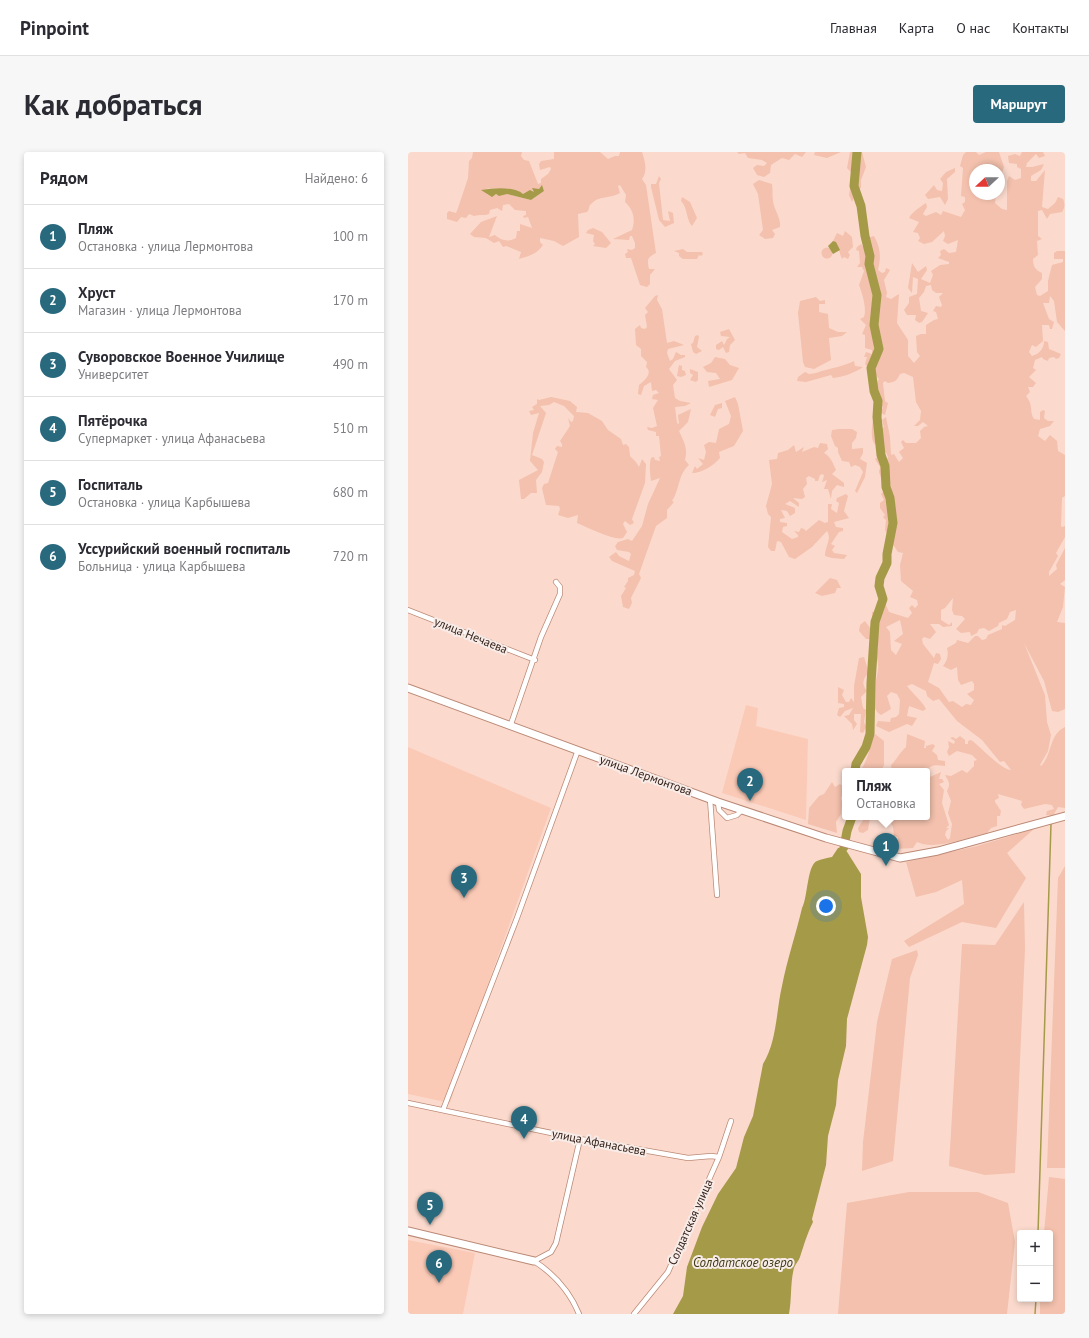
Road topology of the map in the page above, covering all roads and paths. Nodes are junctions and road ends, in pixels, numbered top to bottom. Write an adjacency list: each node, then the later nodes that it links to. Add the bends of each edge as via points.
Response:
1 (556, 582): 3 (street, via 560,587 560,594)
2 (408, 610): 3 (street, улица Нечаева)
3 (535, 660): 5 (street)
4 (408, 688): 5 (main road, улица Лермонтова)
5 (511, 724): 6 (main road, улица Лермонтова)
6 (578, 750): 7 (main road, улица Лермонтова); 13 (street)
7 (710, 799): 8 (main road, улица Лермонтова); 11 (street)
8 (718, 802): 9 (main road, улица Лермонтова); 9 (street, via 719,810 727,818 737,815)
9 (742, 810): 10 (main road, улица Лермонтова, via 826,838 900,858 918,856)
10 (1065, 816)
11 (718, 895)
12 (408, 1103): 13 (street, улица Афанасьева)
13 (443, 1110): 15 (street, улица Афанасьева)
14 (731, 1121): 16 (street, Солдатская улица)
15 (580, 1139): 16 (street, улица Афанасьева, via 688,1158); 18 (street, via 556,1243 551,1252)
16 (719, 1157): 20 (street, Солдатская улица, via 668,1272)
17 (408, 1231): 18 (main road)
18 (534, 1261): 19 (street, via 545,1268 567,1291)
19 (579, 1314)
20 (634, 1314)

